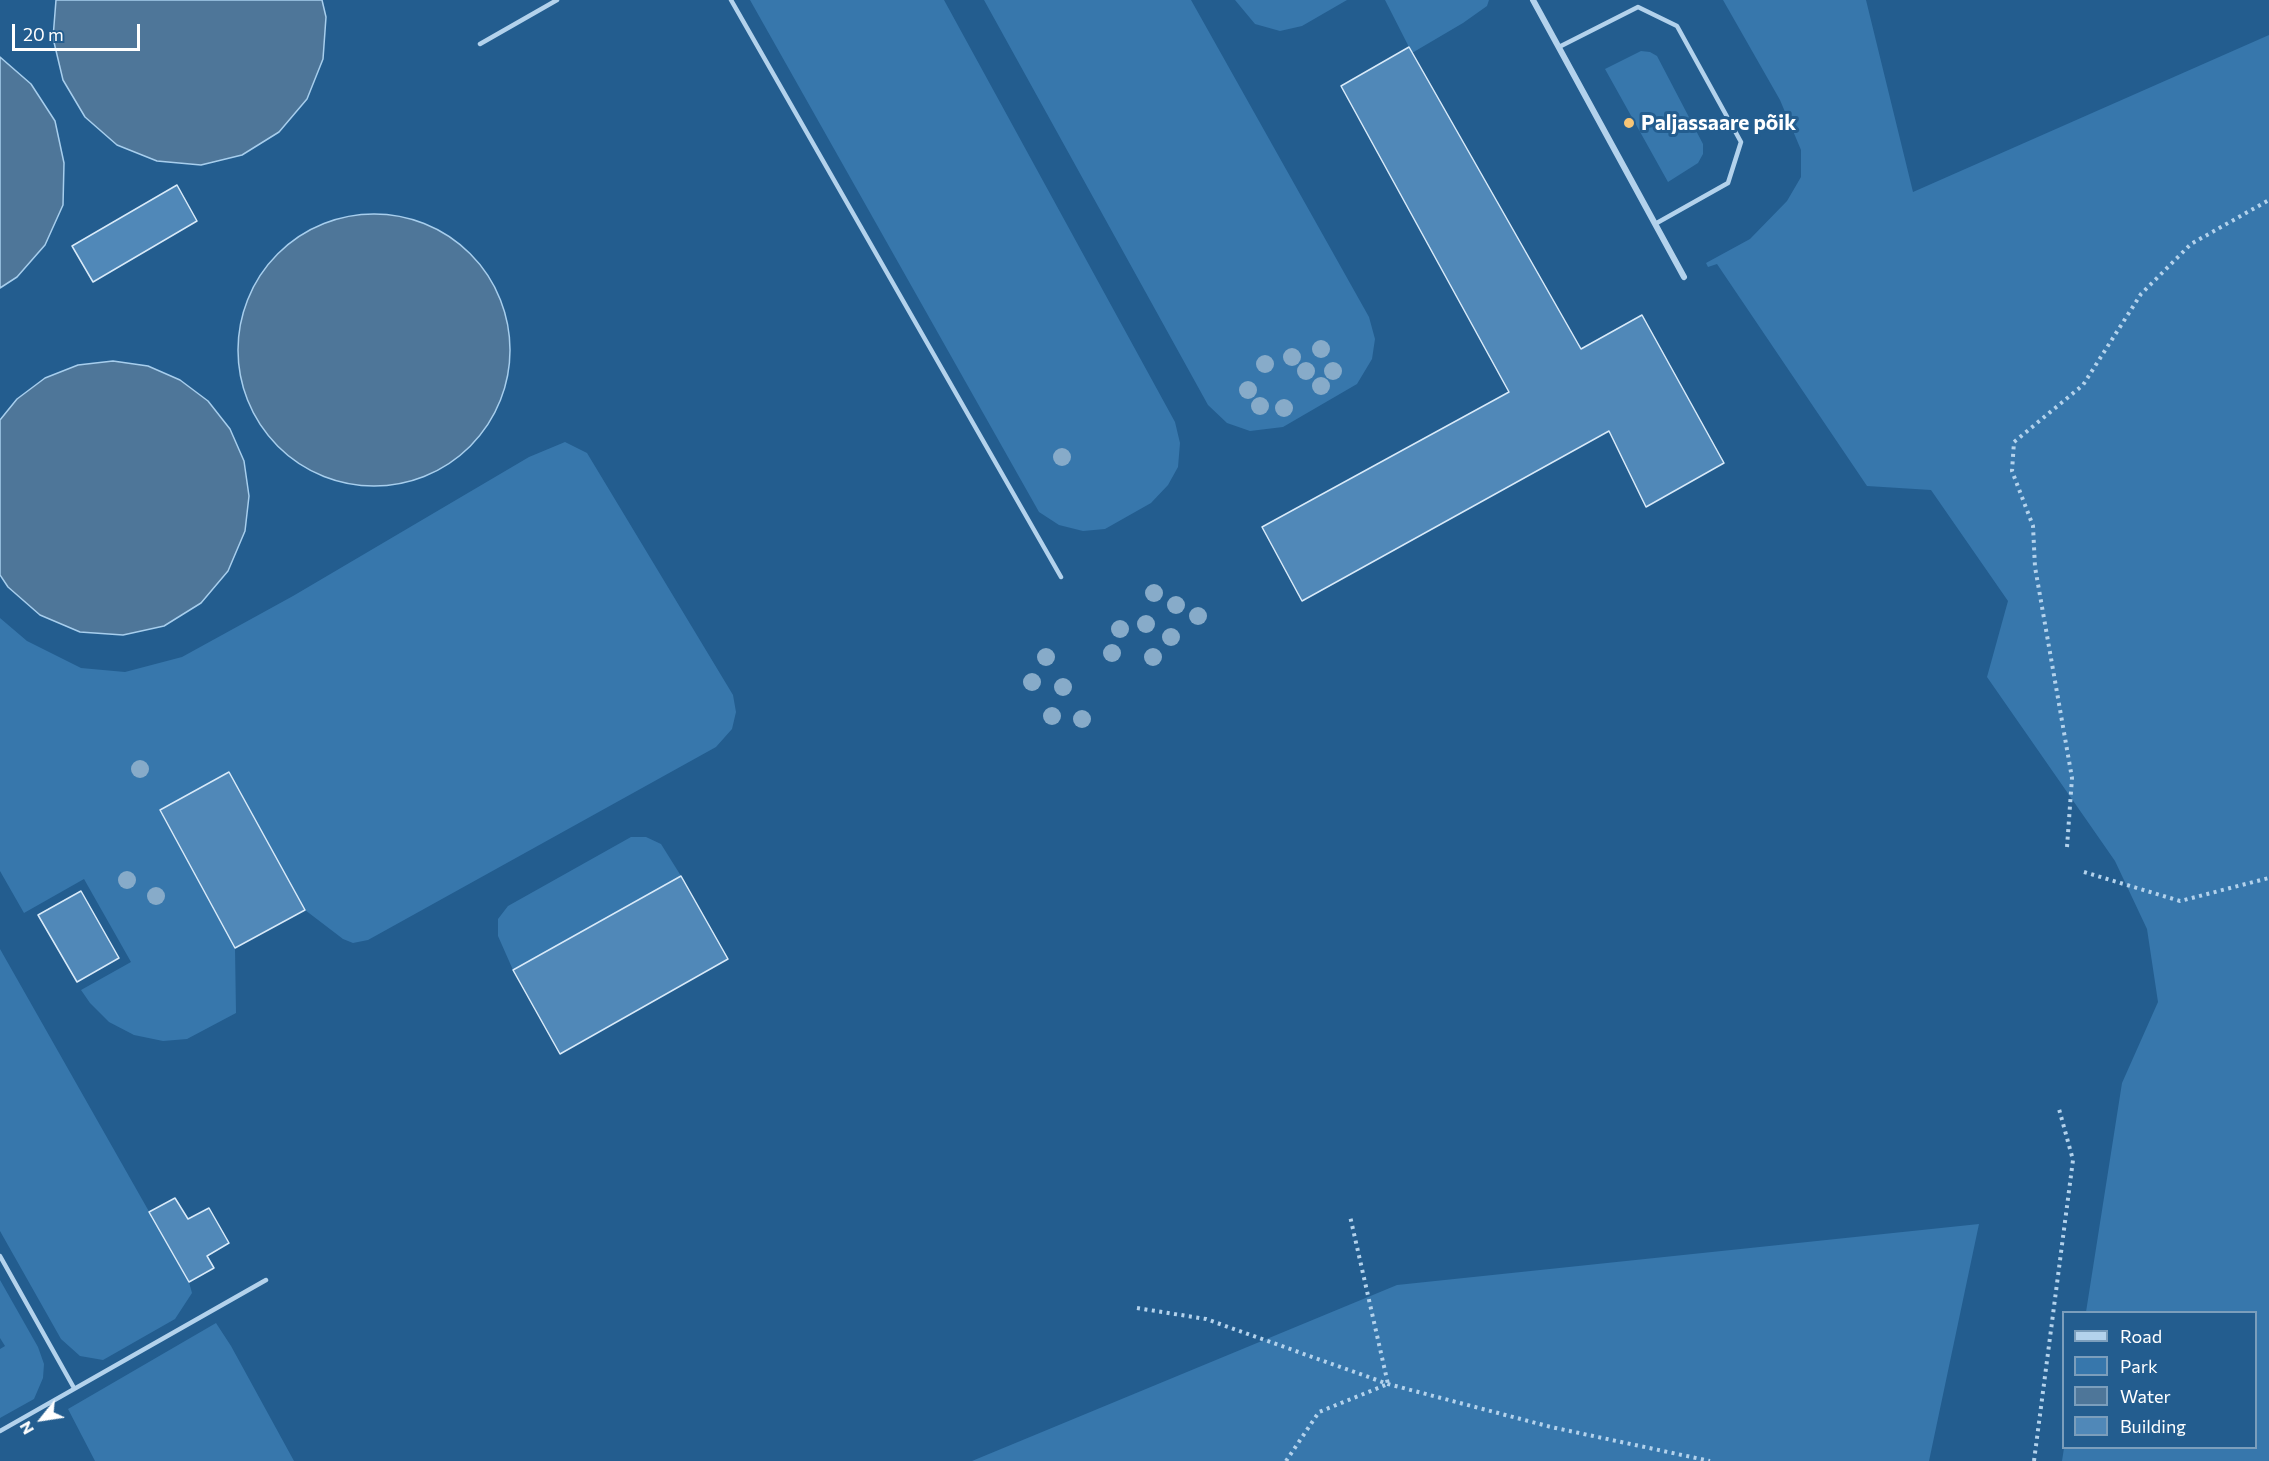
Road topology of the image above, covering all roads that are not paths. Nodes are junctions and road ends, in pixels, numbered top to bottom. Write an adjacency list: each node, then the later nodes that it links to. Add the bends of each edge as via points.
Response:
1 (557, 0): 4 (lane)
2 (731, 0): 8 (lane)
3 (1533, 0): 5 (street)
4 (480, 44)
5 (1559, 47): 6 (street); 6 (lane, via 1638,7 1677,26 1741,142 1728,183)
6 (1655, 224): 7 (street)
7 (1684, 277)
8 (1061, 576)
9 (0, 1256): 11 (lane)
10 (266, 1280): 11 (lane)
11 (74, 1388): 12 (lane)
12 (0, 1431)

